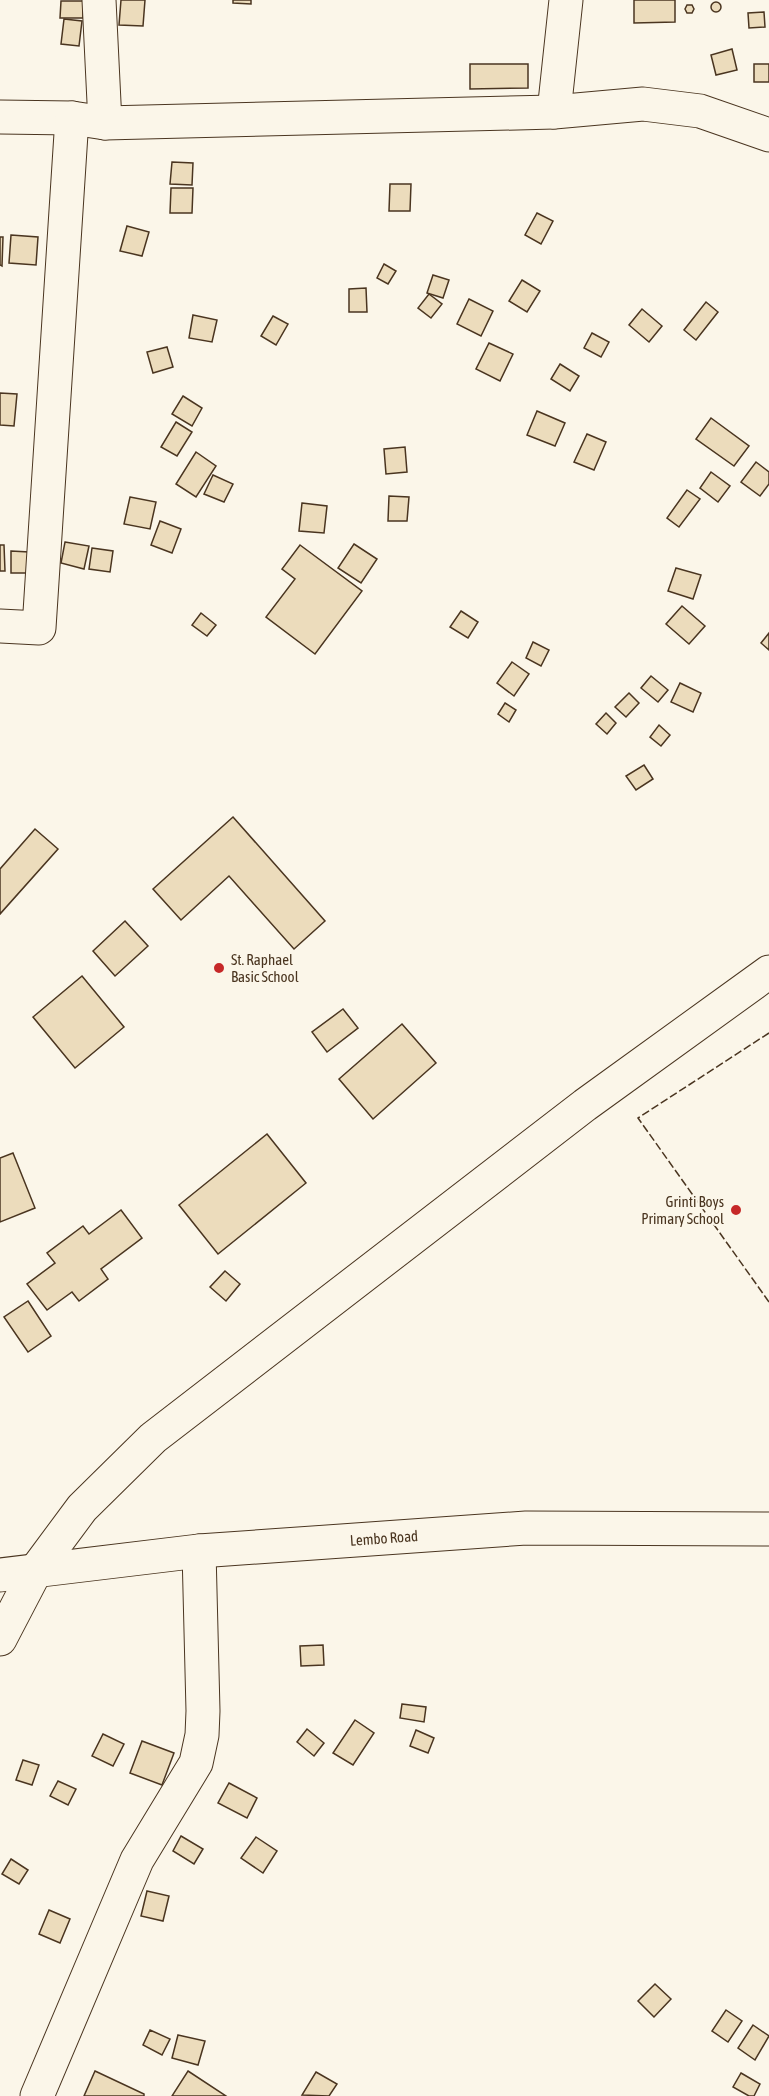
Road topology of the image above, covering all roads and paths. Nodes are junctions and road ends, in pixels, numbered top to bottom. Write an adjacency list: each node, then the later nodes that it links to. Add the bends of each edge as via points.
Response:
1 (99, 0): 6 (street)
2 (566, 0): 3 (street)
3 (554, 112): 6 (street); 7 (street, via 643,104 700,111)
4 (0, 117): 5 (street)
5 (72, 118): 6 (street); 8 (street, via 39,628)
6 (105, 123)
7 (769, 135)
8 (0, 626)
9 (769, 972): 12 (street, via 585,1105 153,1438 82,1508)
10 (769, 1529): 11 (street, Lembo Road, via 526,1528)
11 (199, 1551): 12 (street, Lembo Road); 15 (street, via 203,1711 196,1763 137,1860)
12 (36, 1570): 13 (street, Lembo Road); 14 (street)
13 (0, 1575)
14 (0, 1639)
15 (37, 2096)

